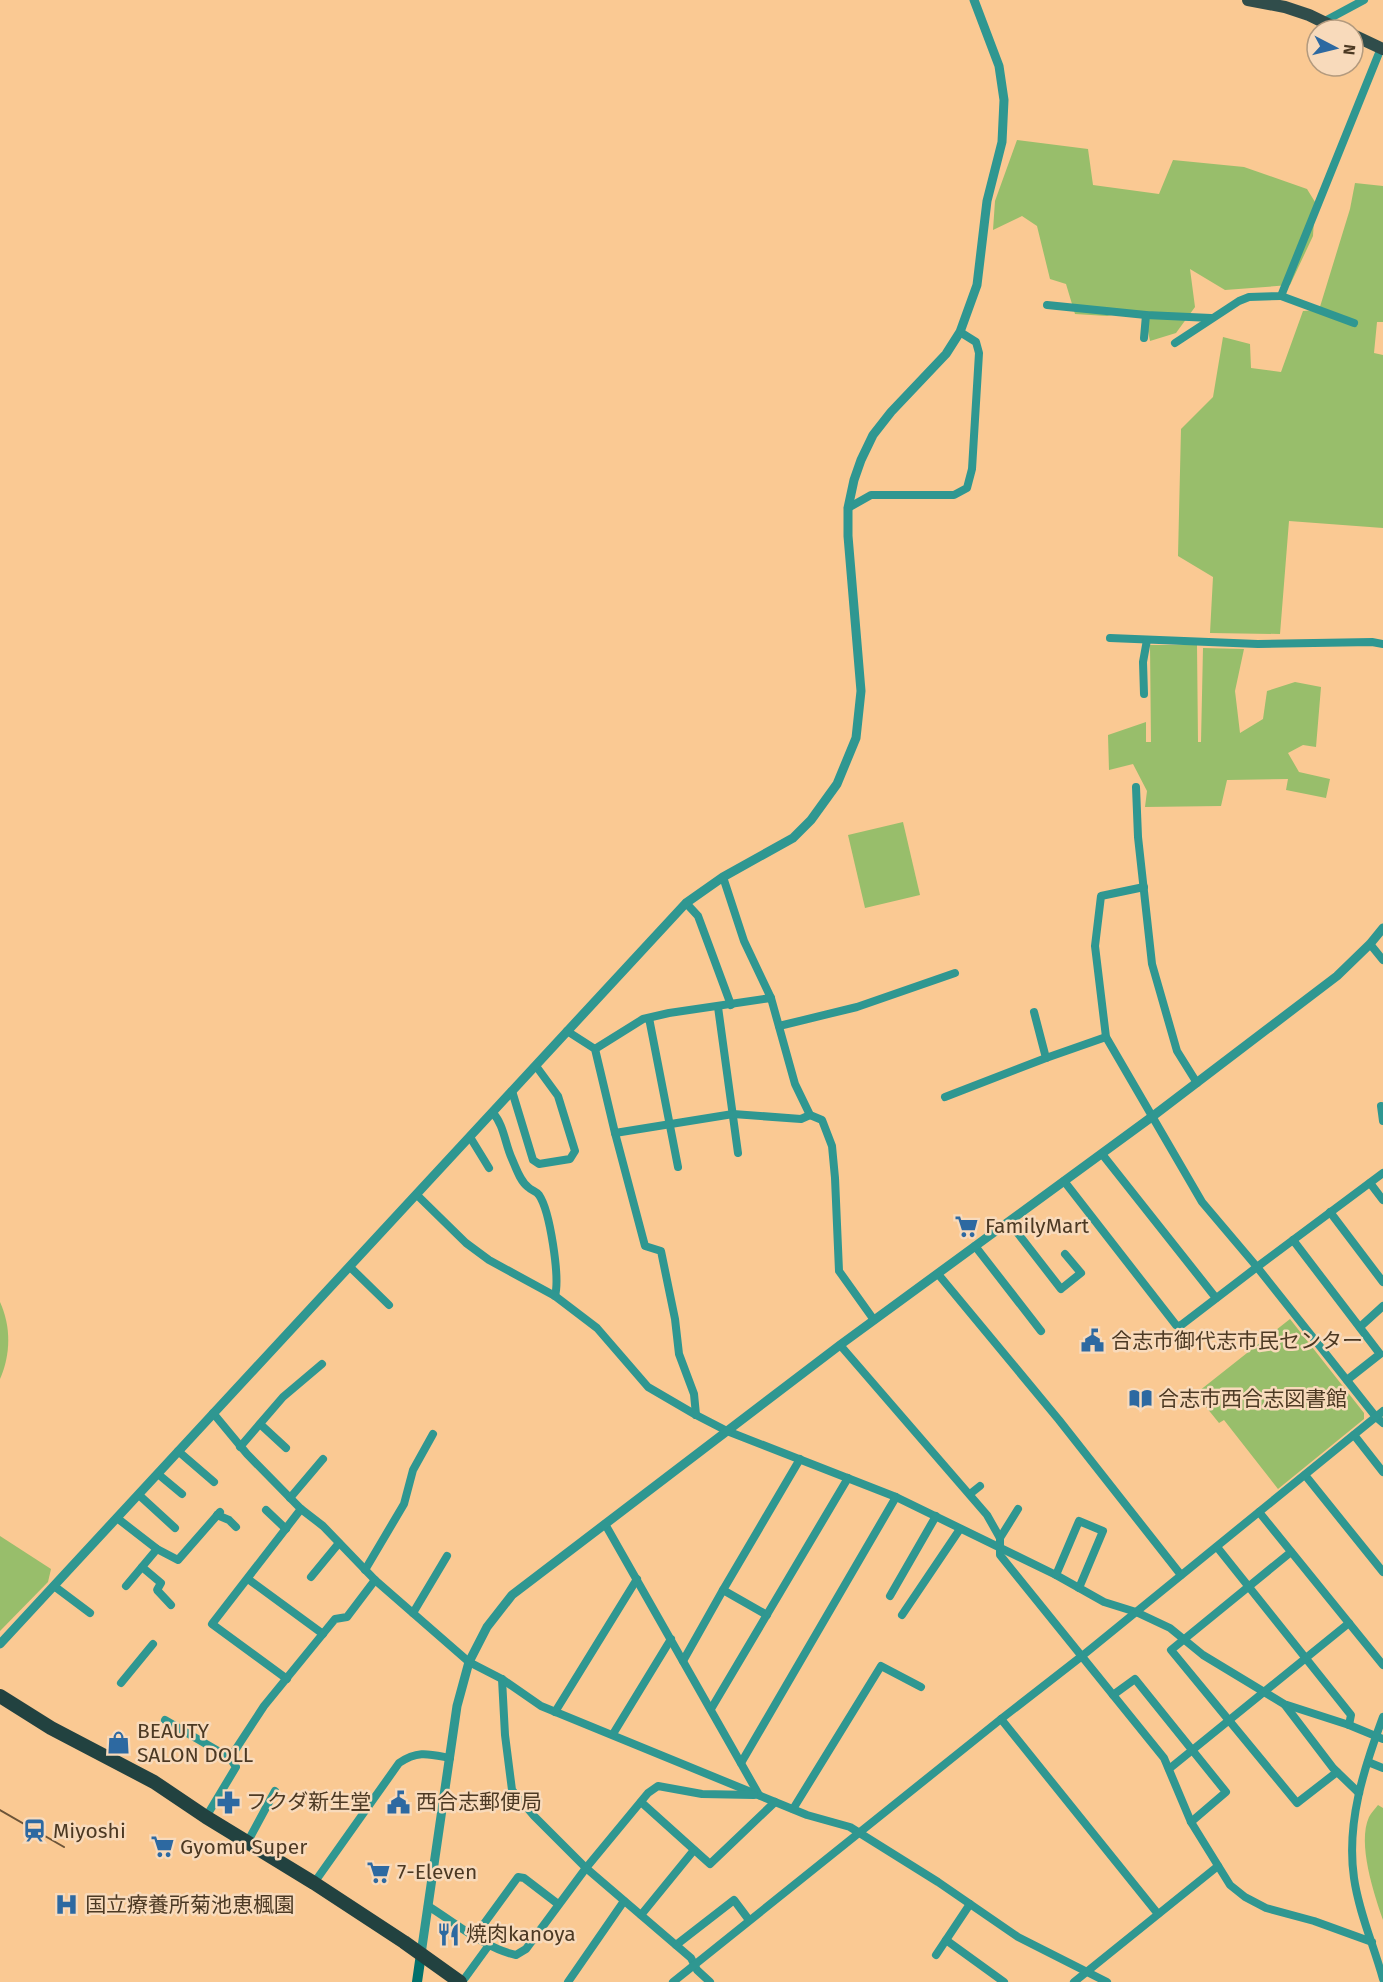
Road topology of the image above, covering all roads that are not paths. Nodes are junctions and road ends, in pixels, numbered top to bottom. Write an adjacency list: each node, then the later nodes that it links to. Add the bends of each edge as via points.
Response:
1 (974, 0): 13 (street, via 999,66 1004,120 983,222 977,285)
2 (1248, 0): 4 (main road, via 1286,7)
3 (1364, 0): 5 (street)
4 (1313, 18)
5 (1330, 18)
6 (1365, 41): 7 (main road)
7 (1382, 48): 8 (street)
8 (1281, 296): 11 (street, via 1249,297); 12 (street)
9 (1047, 305): 10 (street)
10 (1146, 315): 11 (street); 14 (street)
11 (1213, 318): 15 (street)
12 (1354, 323)
13 (960, 332): 16 (street, via 946,354 873,435 854,480); 16 (street, via 976,342 979,353 972,469 967,488 954,495 871,495)
14 (1144, 338)
15 (1175, 343)
16 (848, 508): 22 (street, via 861,691 856,738 837,784 811,820 793,838)
17 (1110, 638): 18 (street)
18 (1147, 640): 19 (street); 20 (street)
19 (1383, 644)
20 (1143, 694)
21 (1136, 787): 23 (street)
22 (723, 877): 24 (street); 29 (street, via 744,941)
23 (1144, 887): 36 (street, via 1101,896 1095,946); 40 (street, via 1152,964 1176,1051)
24 (686, 903): 30 (street, via 698,916); 35 (street)
25 (1383, 928): 26 (street)
26 (1370, 944): 27 (street); 40 (street, via 1337,976)
27 (1383, 960)
28 (955, 974): 34 (street, via 857,1007)
29 (771, 998): 30 (street); 34 (street)
30 (731, 1005): 31 (street)
31 (718, 1006): 33 (street); 45 (street)
32 (1034, 1012): 38 (street)
33 (649, 1018): 37 (street); 49 (street)
34 (779, 1026): 46 (street, via 795,1084)
35 (567, 1031): 37 (street); 39 (street)
36 (1106, 1037): 38 (street); 47 (street)
37 (595, 1049): 50 (street)
38 (1046, 1058): 42 (street)
39 (536, 1066): 41 (street); 41 (street, via 558,1096 574,1152 570,1159 539,1164 533,1160)
40 (1197, 1083): 47 (street)
41 (512, 1091): 44 (street)
42 (945, 1097)
43 (1381, 1106): 48 (street)
44 (493, 1113): 51 (street); 70 (street, via 518,1174 542,1201 551,1236)
45 (733, 1114): 46 (street, via 801,1119); 49 (street); 52 (street)
46 (810, 1115): 74 (street, via 822,1120 832,1146 839,1271)
47 (1153, 1116): 53 (street); 67 (street, via 1202,1202)
48 (1383, 1121)
49 (671, 1124): 50 (street); 54 (street)
50 (615, 1133): 82 (street, via 645,1245 661,1251 679,1354 694,1394)
51 (470, 1137): 55 (street); 59 (street)
52 (738, 1153)
53 (1102, 1154): 57 (street); 71 (street)
54 (678, 1167)
55 (489, 1168)
56 (1383, 1173): 58 (street)
57 (1064, 1181): 62 (street); 71 (street, via 1176,1325 1180,1326)
58 (1370, 1183): 60 (street); 61 (street)
59 (417, 1195): 66 (street); 70 (street, via 489,1260)
60 (1383, 1200)
61 (1330, 1212): 63 (street); 69 (street)
62 (1009, 1222): 64 (street); 65 (street, via 1061,1288 1081,1273)
63 (1293, 1240): 67 (street); 75 (street)
64 (975, 1246): 68 (street); 76 (street)
65 (1065, 1254)
66 (350, 1267): 72 (street); 80 (street)
67 (1257, 1267): 71 (street); 79 (street)
68 (938, 1274): 74 (street); 126 (street)
69 (1383, 1282)
70 (555, 1296): 82 (street, via 597,1328 648,1388)
71 (1216, 1298)
72 (388, 1305)
73 (1383, 1306): 75 (street)
74 (874, 1320): 77 (street)
75 (1360, 1327): 79 (street, via 1380,1354)
76 (1041, 1331)
77 (840, 1345): 85 (street); 101 (street)
78 (322, 1364): 84 (street, via 283,1397)
79 (1347, 1380): 81 (street)
80 (213, 1413): 88 (street); 90 (street)
81 (1379, 1414): 83 (street); 87 (street)
82 (696, 1415): 85 (street)
83 (1383, 1423)
84 (260, 1424): 88 (street); 89 (street)
85 (727, 1431): 92 (street); 110 (street)
86 (433, 1434): 123 (street, via 413,1470 404,1504)
87 (1354, 1435): 93 (street); 95 (street)
88 (240, 1447): 103 (street)
89 (285, 1448)
90 (178, 1451): 94 (street); 97 (street)
91 (323, 1459): 103 (street)
92 (800, 1459): 96 (street); 135 (street)
93 (1383, 1472)
94 (158, 1474): 99 (street); 100 (street)
95 (1305, 1475): 107 (street); 124 (street)
96 (848, 1478): 102 (street); 141 (street)
97 (214, 1482)
98 (980, 1486): 101 (street)
99 (139, 1494): 109 (street); 112 (street)
100 (182, 1494)
101 (970, 1494): 115 (street)
102 (896, 1497): 108 (street); 175 (street)
103 (290, 1498): 104 (street)
104 (302, 1509): 113 (street); 116 (street)
105 (1018, 1509): 115 (street)
106 (266, 1510): 113 (street)
107 (1259, 1512): 117 (street); 120 (street)
108 (936, 1516): 114 (street); 136 (street)
109 (117, 1518): 119 (street); 131 (street)
110 (605, 1524): 129 (street); 152 (street, via 512,1595 487,1627)
111 (236, 1527): 119 (street, via 218,1514 178,1560)
112 (175, 1528)
113 (286, 1529): 128 (street)
114 (960, 1529): 118 (street); 142 (street)
115 (1000, 1538): 118 (street)
116 (339, 1543): 123 (street); 127 (street)
117 (1217, 1547): 126 (street); 133 (street)
118 (999, 1548): 125 (street); 149 (street)
119 (157, 1549): 122 (street)
120 (1292, 1552): 133 (street); 143 (street)
121 (447, 1556): 140 (street)
122 (142, 1567): 132 (street); 137 (street, via 161,1583 157,1590)
123 (365, 1570): 130 (street)
124 (1383, 1572)
125 (1056, 1575): 134 (street); 134 (street, via 1078,1521 1103,1531)
126 (1181, 1575): 138 (street)
127 (311, 1576)
128 (248, 1579): 144 (street); 154 (street, via 212,1624)
129 (637, 1579): 145 (street); 163 (street)
130 (375, 1580): 140 (street); 144 (street, via 346,1617 335,1619)
131 (54, 1586): 139 (street); 147 (street)
132 (126, 1586)
133 (1249, 1587): 146 (street); 150 (street)
134 (1079, 1588): 138 (street, via 1104,1602)
135 (723, 1590): 141 (street); 151 (street)
136 (890, 1596)
137 (171, 1605)
138 (1136, 1612): 146 (street); 149 (street)
139 (90, 1613)
140 (413, 1613): 152 (street)
141 (766, 1615): 162 (street)
142 (902, 1615)
143 (1349, 1623): 150 (street); 153 (street)
144 (323, 1634): 154 (street)
145 (671, 1639): 151 (street); 169 (street)
146 (1184, 1639): 158 (street); 167 (street, via 1171,1650)
147 (0, 1644)
148 (153, 1644): 156 (street)
149 (1082, 1656): 159 (street); 165 (street)
150 (1306, 1658): 158 (street); 168 (street, via 1351,1715)
151 (684, 1661): 162 (street)
152 (468, 1662): 155 (street); 173 (street)
153 (1383, 1665)
154 (287, 1679): 172 (street)
155 (502, 1679): 163 (street); 191 (street, via 512,1790)
156 (121, 1683)
157 (921, 1687): 184 (street, via 881,1666)
158 (1265, 1692): 161 (street); 167 (street)
159 (1113, 1695): 171 (street, via 1135,1679); 177 (street)
160 (0, 1696): 185 (highway, via 51,1728 154,1782)
161 (1284, 1704): 168 (street); 178 (street)
162 (711, 1709): 175 (street)
163 (555, 1712): 169 (street)
164 (1383, 1718): 170 (street)
165 (1001, 1719): 187 (street); 197 (street)
166 (165, 1720): 172 (street)
167 (1229, 1720): 171 (street); 178 (street, via 1297,1803)
168 (1349, 1725): 170 (street)
169 (613, 1734): 181 (street)
170 (1380, 1737): 174 (street)
171 (1193, 1750): 177 (street); 186 (street, via 1226,1792)
172 (230, 1758): 185 (street, via 236,1767)
173 (450, 1758): 192 (street, via 411,1755 399,1762); 196 (street)
174 (1368, 1762): 176 (street); 180 (street)
175 (741, 1763): 181 (street)
176 (1383, 1768)
177 (1169, 1769): 186 (street)
178 (1337, 1772): 180 (street)
179 (275, 1791): 188 (street)
180 (1359, 1793): 202 (street, via 1353,1844 1354,1880)
181 (759, 1795): 182 (street, via 702,1794 658,1786); 183 (street)
182 (640, 1802): 189 (street); 191 (street)
183 (774, 1802): 184 (street); 189 (street, via 710,1864)
184 (793, 1809): 187 (street)
185 (206, 1817): 188 (highway)
186 (1191, 1822): 190 (street)
187 (860, 1832): 195 (street); 199 (street)
188 (248, 1843): 192 (highway)
189 (694, 1850): 198 (street)
190 (1218, 1866): 197 (street); 202 (street, via 1230,1885 1245,1898)
191 (586, 1868): 193 (street); 194 (street)
192 (314, 1883): 205 (highway)
193 (624, 1900): 198 (street); 212 (street)
194 (558, 1904): 200 (street, via 524,1878 518,1878); 203 (street, via 526,1949 516,1955)
195 (970, 1904): 201 (street); 208 (street, via 1018,1937)
196 (428, 1906): 200 (street); 205 (street)
197 (1158, 1914): 208 (street)
198 (641, 1915): 204 (street)
199 (749, 1920): 204 (street, via 734,1900); 207 (street)
200 (475, 1936): 203 (street)
201 (946, 1940): 206 (street); 215 (street)
202 (1372, 1942): 209 (street)
203 (489, 1945): 211 (street)
204 (676, 1945): 207 (street)
205 (421, 1954): 210 (main road); 211 (highway)
206 (936, 1954)
207 (694, 1965): 213 (street); 214 (street)
208 (1086, 1971): 216 (street); 217 (street)
209 (1383, 1979)
210 (417, 1982)
211 (461, 1982)
212 (568, 1982)
213 (673, 1982)
214 (710, 1982)
215 (1004, 1982)
216 (1074, 1982)
217 (1107, 1982)

